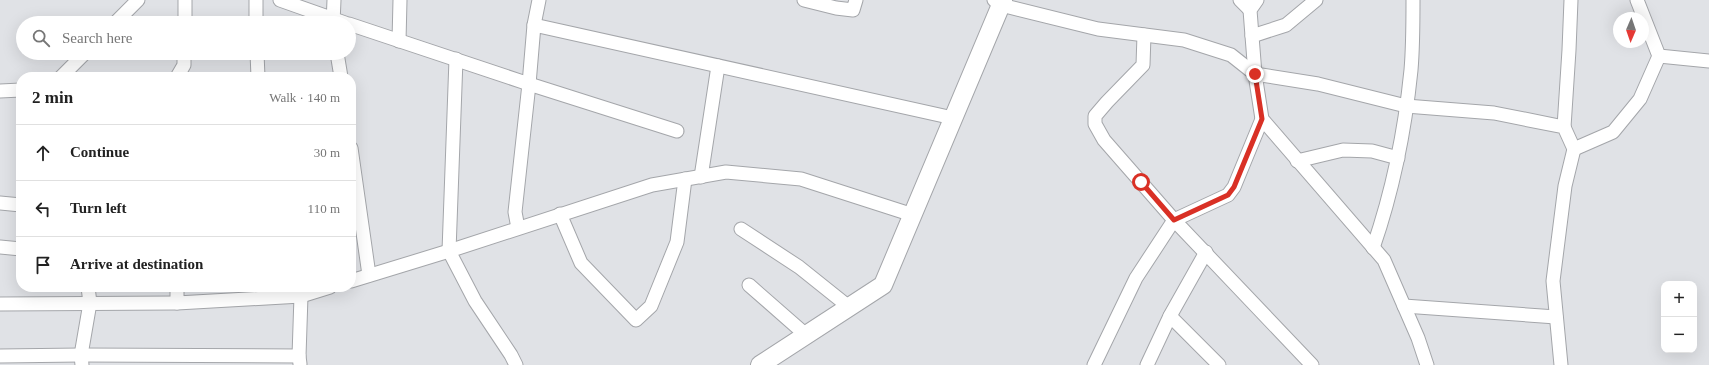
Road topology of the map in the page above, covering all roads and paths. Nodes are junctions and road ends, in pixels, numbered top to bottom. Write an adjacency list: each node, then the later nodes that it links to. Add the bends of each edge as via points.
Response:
1 (138, 0): 17 (street)
2 (185, 0): 18 (street)
3 (256, 0): 19 (street)
4 (280, 0): 20 (street)
5 (334, 0): 21 (street)
6 (400, 0): 26 (street)
7 (539, 0): 22 (street)
8 (804, 0): 9 (street, via 853,10)
9 (856, 0)
10 (1240, 0): 16 (street)
11 (1316, 0): 25 (street, via 1286,25)
12 (1414, 0): 43 (street, via 1411,69)
13 (1569, 0): 46 (street)
14 (1637, 0): 27 (street)
15 (999, 2): 24 (street, via 1098,28); 44 (street)
16 (1254, 5): 25 (street)
17 (122, 16)
18 (185, 16)
19 (256, 16)
20 (320, 16)
21 (333, 16)
22 (534, 25): 34 (street); 40 (street)
23 (356, 26): 26 (street)
24 (1144, 35): 39 (street, via 1184,40 1231,55); 58 (street, via 1143,65 1095,116 1095,124 1104,140)
25 (1252, 36): 39 (street)
26 (399, 41): 28 (street)
27 (1659, 56): 33 (street); 48 (street, via 1640,99 1613,132)
28 (456, 59): 40 (street); 65 (street)
29 (78, 60): 35 (street)
30 (184, 60): 36 (street)
31 (257, 60): 37 (street)
32 (338, 60): 38 (street)
33 (1709, 61)
34 (718, 66): 44 (street); 51 (street)
35 (66, 72)
36 (180, 72)
37 (258, 72)
38 (340, 72)
39 (1255, 74): 43 (street, via 1318,84); 45 (street)
40 (529, 84): 47 (street); 59 (street, via 514,212)
41 (16, 90): 42 (street)
42 (0, 91)
43 (1406, 106): 46 (street, via 1494,113); 49 (street)
44 (953, 118): 56 (street)
45 (1262, 119): 50 (street); 58 (street, via 1234,187 1228,195)
46 (1564, 127): 48 (street)
47 (677, 131)
48 (1574, 149): 81 (street, via 1565,186 1553,281)
49 (1398, 158): 50 (street, via 1372,151 1343,150); 63 (street, via 1386,209)
50 (1297, 161): 63 (street)
51 (701, 177): 52 (street); 56 (street, via 726,172 801,179)
52 (685, 179): 55 (street, via 652,185); 55 (street, via 677,242 651,306 636,320 581,263)
53 (0, 203): 54 (street)
54 (16, 205)
55 (560, 214): 59 (street)
56 (913, 215): 79 (street, via 883,285)
57 (356, 216): 60 (street)
58 (1174, 220): 66 (street); 88 (street, via 1136,278)
59 (518, 228): 65 (street)
60 (357, 229): 67 (street)
61 (741, 230): 79 (street, via 799,267)
62 (0, 247): 64 (street)
63 (1373, 248): 78 (street, via 1384,260)
64 (16, 249)
65 (449, 251): 67 (street); 86 (street, via 475,301)
66 (1206, 252): 80 (street); 91 (street)
67 (369, 275): 68 (street)
68 (356, 279)
69 (749, 285): 82 (street)
70 (89, 292): 77 (street)
71 (177, 292): 75 (street)
72 (264, 292): 74 (street); 75 (street)
73 (314, 292): 74 (street)
74 (301, 296): 85 (street)
75 (177, 303): 77 (street)
76 (0, 304): 77 (street)
77 (90, 304): 84 (street)
78 (1404, 306): 81 (street); 92 (street)
79 (849, 307): 82 (street)
80 (1170, 316): 89 (street); 90 (street)
81 (1556, 317): 93 (street)
82 (806, 335): 87 (street)
83 (0, 356): 84 (street)
84 (82, 360): 85 (street)
85 (299, 361)
86 (516, 365)
87 (760, 365)
88 (1094, 365)
89 (1147, 365)
90 (1219, 365)
91 (1312, 365)
92 (1427, 365)
93 (1561, 365)

